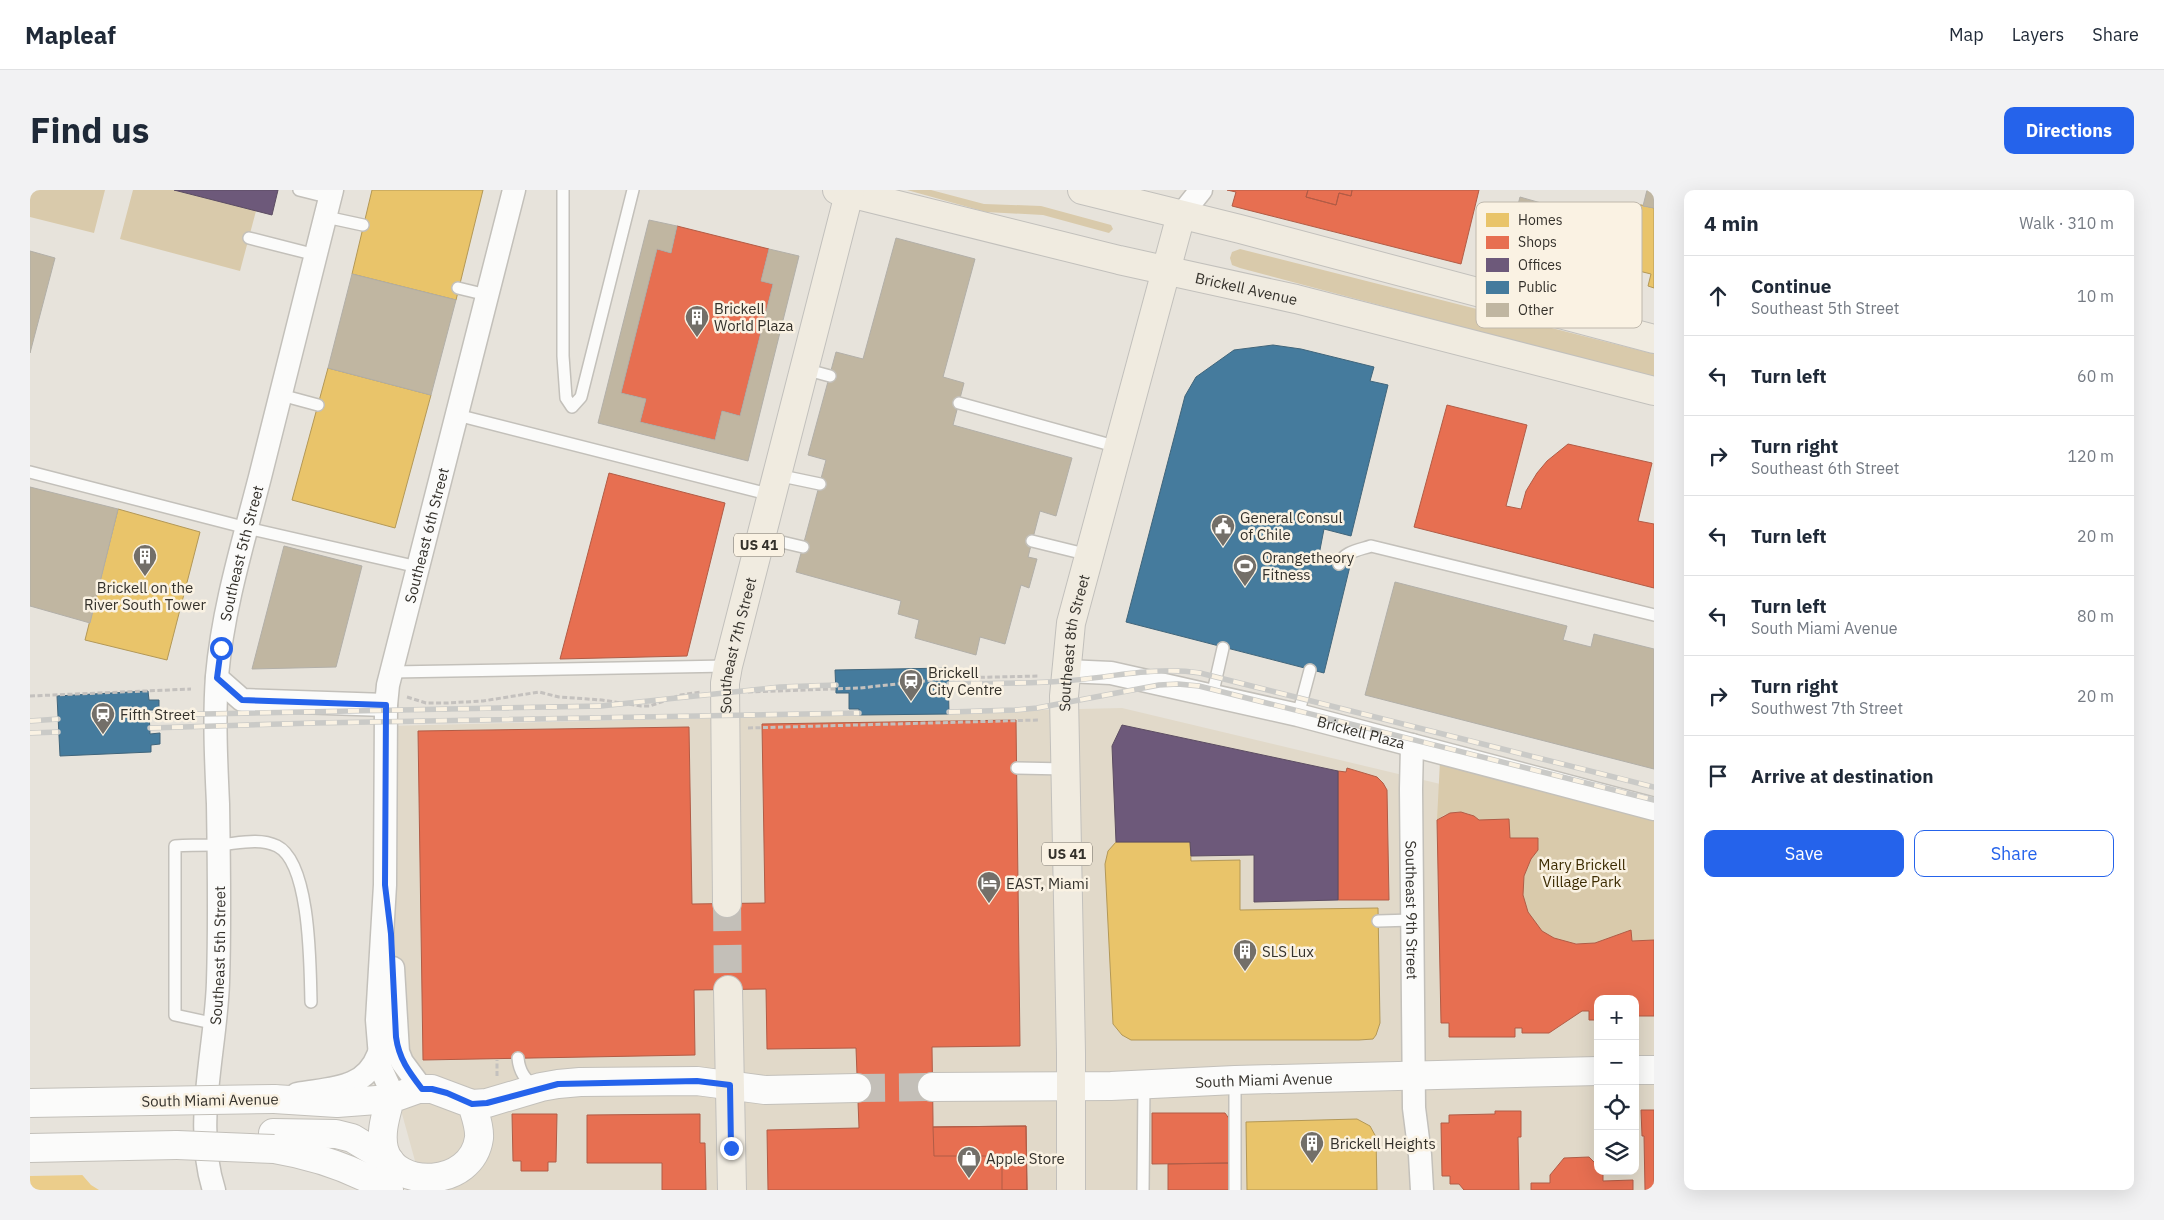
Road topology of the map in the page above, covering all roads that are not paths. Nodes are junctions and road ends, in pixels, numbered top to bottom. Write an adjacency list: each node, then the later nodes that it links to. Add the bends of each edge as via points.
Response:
1 (299, 190): 8 (lane)
2 (514, 190): 16 (street, Southeast 6th Street)
3 (563, 190): 4 (lane, via 563,356 566,398 572,407 581,397)
4 (633, 190)
5 (1082, 190): 9 (main road)
6 (1201, 190): 9 (street)
7 (845, 191): 13 (main road, Brickell Avenue); 19 (main road, Southeast 7th Street / US 41)
8 (330, 202): 10 (lane); 12 (street, Southeast 5th Street)
9 (1179, 202): 13 (main road, Southeast 8th Street / US 41); 15 (main road)
10 (364, 225)
11 (248, 238): 12 (lane)
12 (316, 255): 22 (street, Southeast 5th Street)
13 (1166, 270): 21 (main road, Brickell Avenue, via 1304,300); 26 (main road, Southeast 8th Street / US 41)
14 (458, 288): 16 (lane)
15 (1476, 288)
16 (487, 295): 25 (street, Southeast 6th Street)
17 (1616, 328): 18 (main road)
18 (1654, 339)
19 (804, 369): 20 (lane); 29 (main road, Southeast 7th Street / US 41)
20 (830, 376)
21 (1654, 391)
22 (281, 395): 24 (lane); 30 (street, Southeast 5th Street)
23 (959, 403): 26 (lane)
24 (318, 405)
25 (457, 415): 29 (lane); 36 (street, Southeast 6th Street)
26 (1120, 448): 34 (main road, Southeast 8th Street / US 41)
27 (30, 472): 30 (lane)
28 (820, 484): 29 (lane)
29 (774, 485): 31 (main road, Southeast 7th Street / US 41)
30 (247, 528): 36 (lane); 43 (street, Southeast 5th Street, via 229,596)
31 (761, 536): 33 (lane); 39 (main road, Southeast 7th Street / US 41)
32 (1032, 541): 34 (lane)
33 (803, 547)
34 (1089, 556): 41 (main road, Southeast 8th Street / US 41, via 1071,623)
35 (1339, 564): 37 (lane, via 1341,558 1351,552 1371,546)
36 (418, 567): 42 (street, Southeast 6th Street)
37 (1654, 615)
38 (1223, 648): 44 (lane)
39 (728, 666): 42 (lane); 53 (main road, Southeast 7th Street / US 41, via 725,683)
40 (1310, 670): 46 (lane)
41 (1066, 671): 44 (street, Brickell Plaza, via 1111,672); 49 (main road, Southeast 8th Street / US 41)
42 (392, 672): 45 (street, Southeast 6th Street)
43 (217, 678): 45 (street, via 242,700); 51 (street, Southeast 5th Street)
44 (1212, 696): 46 (street, Brickell Plaza)
45 (396, 701): 52 (street, Southeast 6th Street)
46 (1298, 715): 47 (street, Brickell Plaza)
47 (1412, 745): 50 (street, Brickell Plaza); 54 (street, Southeast 9th Street)
48 (1017, 768): 49 (lane)
49 (1066, 769): 68 (main road, Southeast 8th Street / US 41)
50 (1654, 809)
51 (219, 844): 57 (lane, via 252,841 277,846 287,855 303,896 310,938); 58 (street, Southeast 5th Street); 58 (lane, via 175,846 175,1015)
52 (385, 885): 59 (street, Southeast 6th Street); 72 (street, Southeast 6th Street, via 398,1052)
53 (727, 904)
54 (1412, 920): 55 (lane); 64 (street, Southeast 9th Street)
55 (1378, 921)
56 (728, 990): 67 (main road)
57 (311, 1002)
58 (216, 1024): 79 (street, Southeast 5th Street, via 209,1073 207,1151)
59 (378, 1055): 73 (street, via 367,1075 351,1084); 74 (street, Southeast 6th Street)
60 (518, 1058): 70 (lane, via 523,1075 531,1084)
61 (1639, 1070): 62 (main road)
62 (1654, 1070)
63 (1594, 1071): 64 (main road, South Miami Avenue)
64 (1413, 1075): 65 (main road, South Miami Avenue); 84 (street, Southeast 9th Street)
65 (1235, 1080): 66 (main road, South Miami Avenue); 83 (lane)
66 (1144, 1084): 68 (main road, South Miami Avenue); 82 (lane)
67 (730, 1085): 70 (main road, via 697,1081 580,1082); 71 (main road, via 765,1090); 80 (main road)
68 (1070, 1085): 69 (main road, South Miami Avenue); 81 (main road, US 41)
69 (932, 1086)
70 (541, 1087): 76 (main road, via 487,1103)
71 (857, 1088)
72 (422, 1089): 74 (main road); 76 (main road, via 447,1093)
73 (274, 1098): 74 (main road, South Miami Avenue, via 337,1102); 75 (main road, South Miami Avenue, bridge)
74 (392, 1098): 78 (main road, via 384,1124 384,1150)
75 (30, 1103)
76 (472, 1104): 78 (main road, via 479,1136 473,1156 444,1177)
77 (30, 1148): 78 (main road, bridge, via 177,1145 248,1133 273,1141 318,1133 344,1136 368,1146)
78 (405, 1179)
79 (214, 1190)
80 (732, 1190)
81 (1071, 1190)
82 (1143, 1190)
83 (1235, 1190)
84 (1422, 1190)

